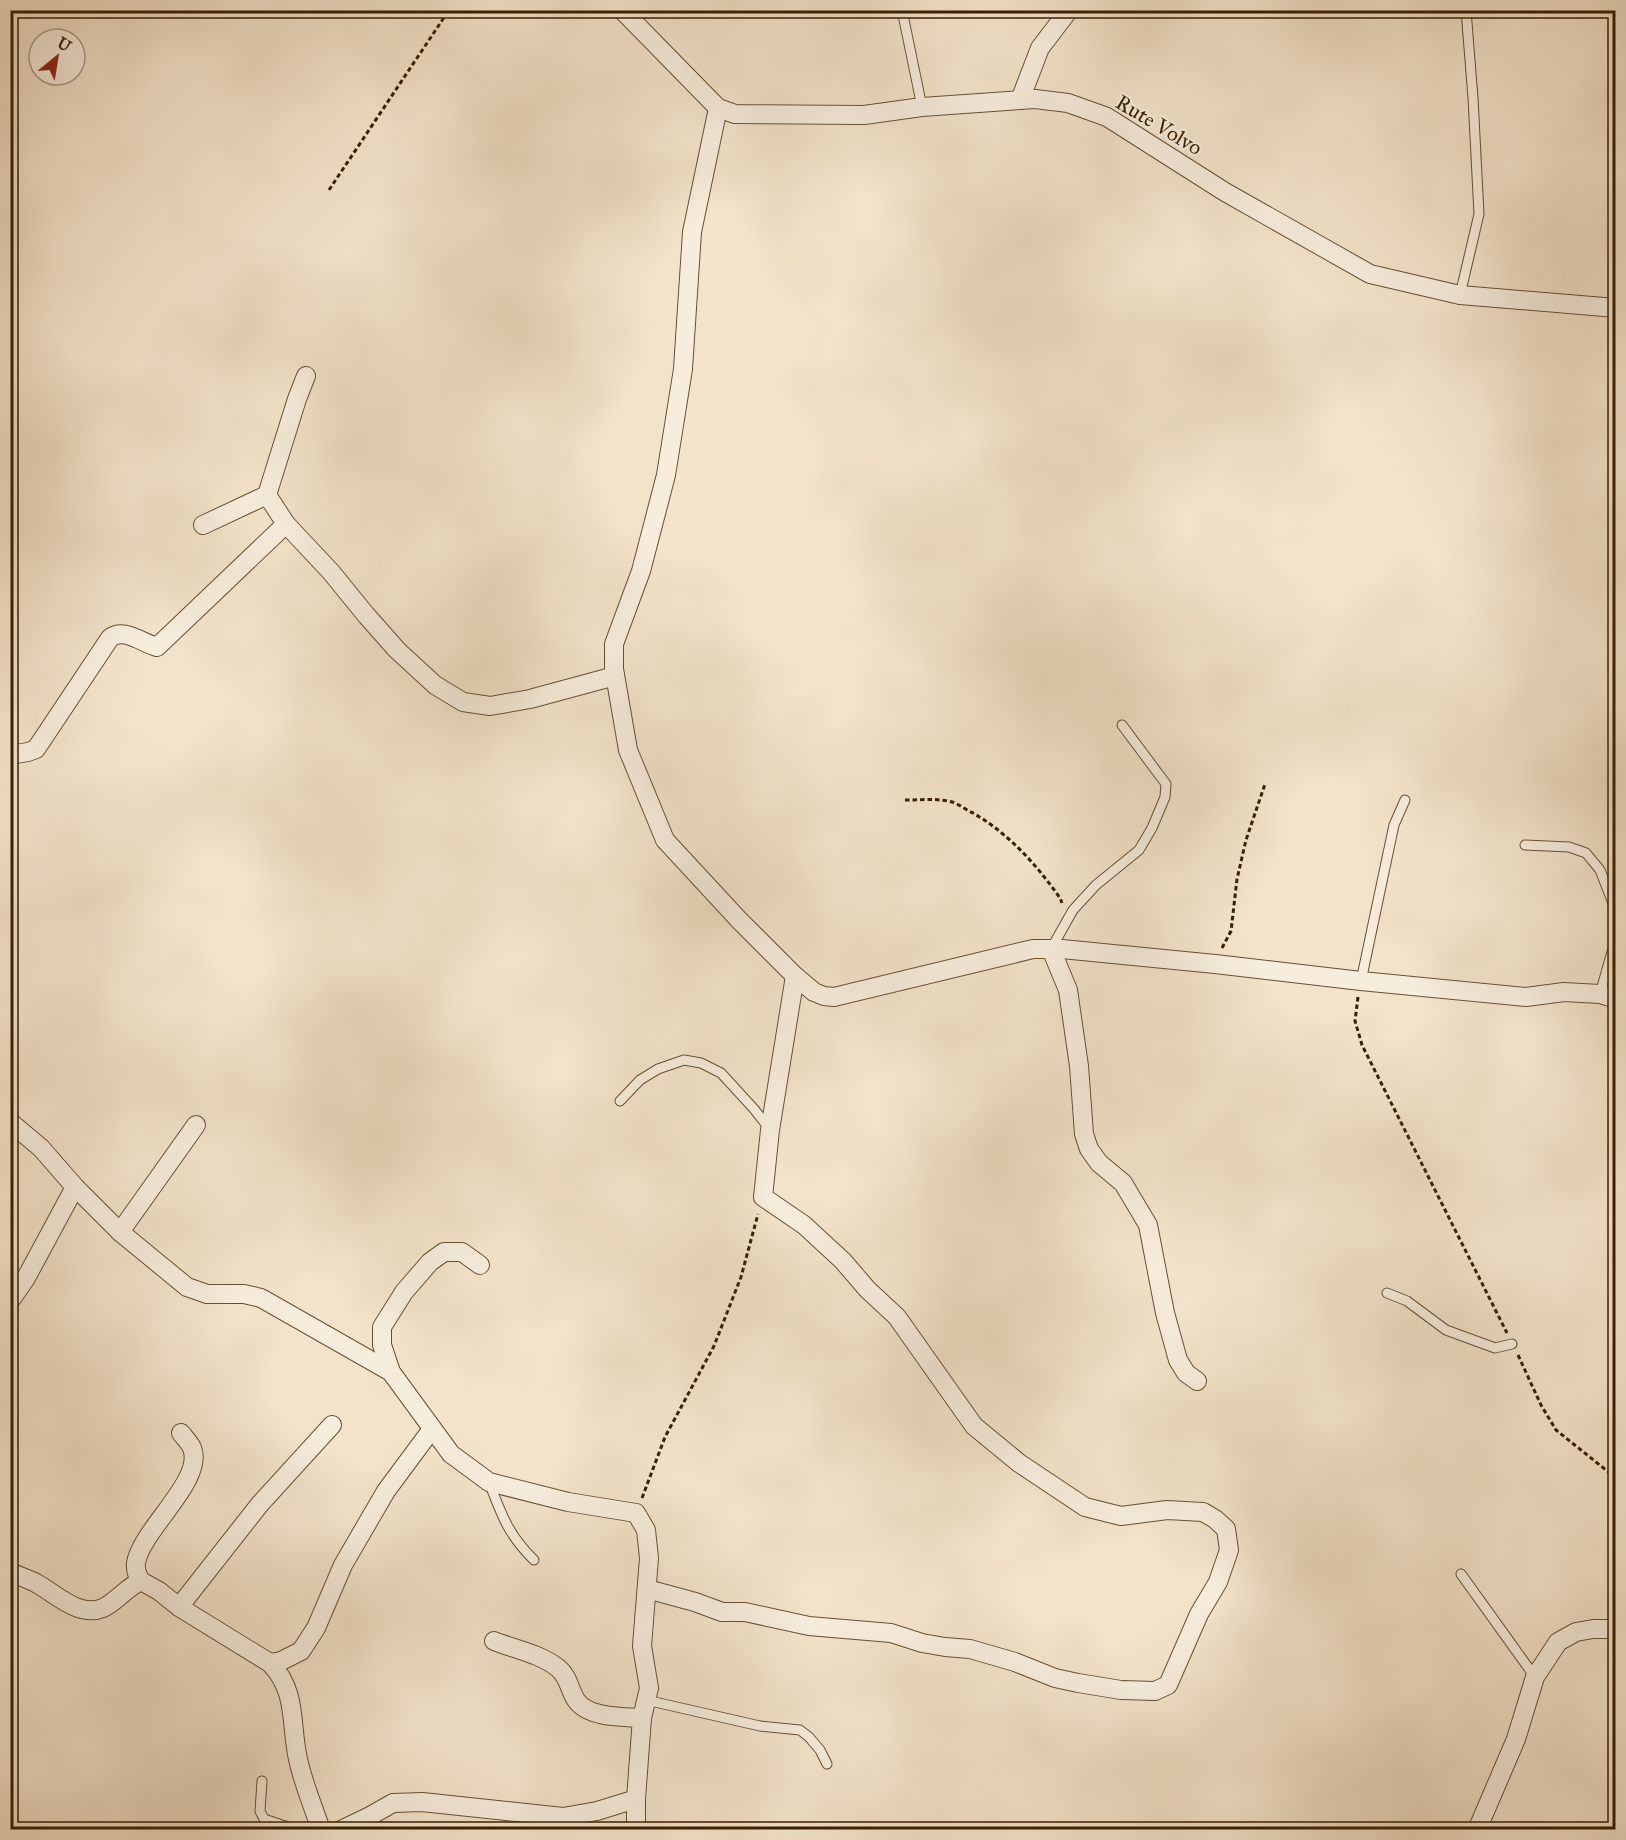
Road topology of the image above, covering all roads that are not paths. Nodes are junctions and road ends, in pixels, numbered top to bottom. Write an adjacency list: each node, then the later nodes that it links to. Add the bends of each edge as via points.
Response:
1 (622, 10): 7 (street)
2 (902, 10): 6 (lane)
3 (1069, 10): 5 (street, via 1040,48)
4 (1466, 10): 8 (lane, via 1479,214)
5 (1020, 100): 6 (street, Rute Volvo); 8 (street, Rute Volvo, via 1068,103 1107,117 1225,192 1370,274)
6 (922, 107): 7 (street, Rute Volvo, via 864,115 735,114)
7 (718, 108): 14 (street, via 692,232 683,369 666,476 641,571 614,644)
8 (1460, 295): 9 (street, Rute Volvo)
9 (1616, 308)
10 (306, 376): 11 (street)
11 (267, 495): 12 (street); 13 (street)
12 (286, 524): 14 (street, via 397,650 435,685 463,702 490,706 520,701); 16 (street, via 157,647 123,633 110,638 36,749)
13 (203, 525)
14 (615, 676): 20 (street, via 628,750 665,840)
15 (1122, 725): 19 (lane, via 1166,784 1164,797 1139,850 1096,885 1073,910)
16 (10, 756)
17 (1405, 800): 21 (lane, via 1394,825)
18 (1525, 845): 22 (lane, via 1586,853 1600,870 1613,903 1615,941)
19 (1051, 949): 20 (street, via 1033,949 834,997 814,992); 21 (street); 34 (street, via 1068,990 1089,1149 1122,1183 1148,1225 1178,1360)
20 (795, 976): 26 (street)
21 (1361, 981): 22 (street, via 1526,997 1564,992)
22 (1608, 996)
23 (620, 1101): 26 (lane, via 640,1080 658,1069 684,1060 701,1063 721,1073)
24 (10, 1122): 27 (street, via 41,1148)
25 (196, 1125): 28 (street)
26 (770, 1130): 43 (street, via 763,1197 804,1225 897,1317 974,1426 1019,1463 1085,1507 1121,1516 1167,1510 1203,1512 1226,1529 1228,1550 1218,1582 1199,1614 1168,1685 1155,1691 1121,1690 1055,1678 970,1649 922,1643 891,1633 809,1626 745,1612 722,1612)
27 (75, 1187): 28 (street); 31 (street)
28 (120, 1232): 33 (street, via 187,1287 207,1294 261,1298)
29 (480, 1266): 33 (street, via 462,1252 444,1252 404,1292 382,1327 382,1345)
30 (1387, 1293): 32 (lane, via 1407,1301 1446,1330 1495,1348)
31 (10, 1301)
32 (1512, 1344)
33 (391, 1372): 36 (street)
34 (1197, 1381)
35 (332, 1425): 44 (street, via 260,1503)
36 (432, 1429): 38 (street, via 451,1455); 47 (street, via 386,1491 301,1651)
37 (181, 1433): 42 (street, via 192,1448 193,1466 141,1547 135,1564)
38 (489, 1482): 39 (lane, via 518,1544); 43 (street, via 568,1502 636,1513 646,1530)
39 (534, 1560)
40 (10, 1572): 42 (street, via 87,1611 105,1607)
41 (1461, 1574): 48 (lane)
42 (141, 1581): 44 (street)
43 (647, 1589): 49 (street, via 642,1646 649,1688)
44 (179, 1607): 47 (street)
45 (1616, 1629): 48 (street, via 1576,1632 1558,1642)
46 (494, 1641): 49 (street, via 546,1660 566,1676 578,1703 602,1716)
47 (270, 1663): 54 (street, via 291,1699 298,1758)
48 (1535, 1677): 57 (street, via 1516,1739)
49 (644, 1709): 50 (lane, via 800,1730 810,1737); 52 (street)
50 (827, 1764)
51 (262, 1781): 53 (lane, via 260,1811 264,1819)
52 (636, 1800): 55 (street, via 563,1818 422,1802 393,1803); 56 (street)
53 (297, 1830)
54 (321, 1830)
55 (340, 1830)
56 (636, 1830)
57 (1478, 1830)

